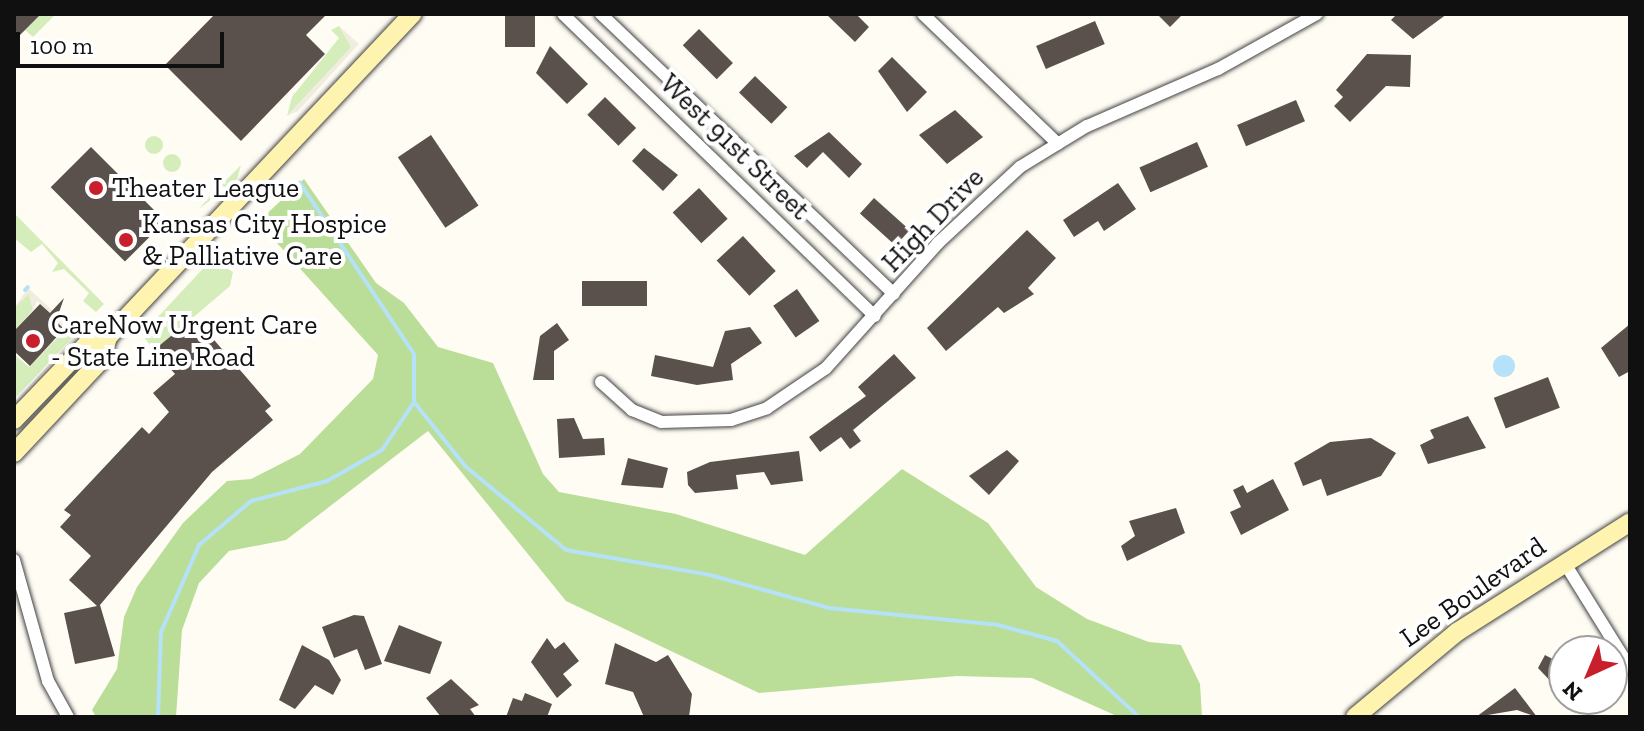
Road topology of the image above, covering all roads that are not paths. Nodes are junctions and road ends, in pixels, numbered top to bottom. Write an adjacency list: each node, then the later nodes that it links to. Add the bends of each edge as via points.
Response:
1 (412, 14): 9 (main road)
2 (563, 14): 8 (street, West 91st Street)
3 (601, 14): 7 (street, West 91st Street)
4 (923, 14): 6 (street)
5 (1317, 14): 6 (street, High Drive)
6 (1058, 144): 7 (street, High Drive, via 993,191)
7 (894, 294): 8 (street, High Drive)
8 (875, 316): 10 (street, High Drive, via 801,389 731,420 661,422 632,410)
9 (108, 337): 11 (main road, via 86,345); 12 (main road, via 101,360)
10 (601, 382)
11 (14, 420)
12 (14, 453)
13 (1630, 522): 15 (main road, Lee Boulevard)
14 (14, 560): 17 (street, via 48,681)
15 (1564, 562): 16 (street); 18 (main road, Lee Boulevard, via 1457,632)
16 (1630, 668)
17 (68, 717)
18 (1355, 717)

